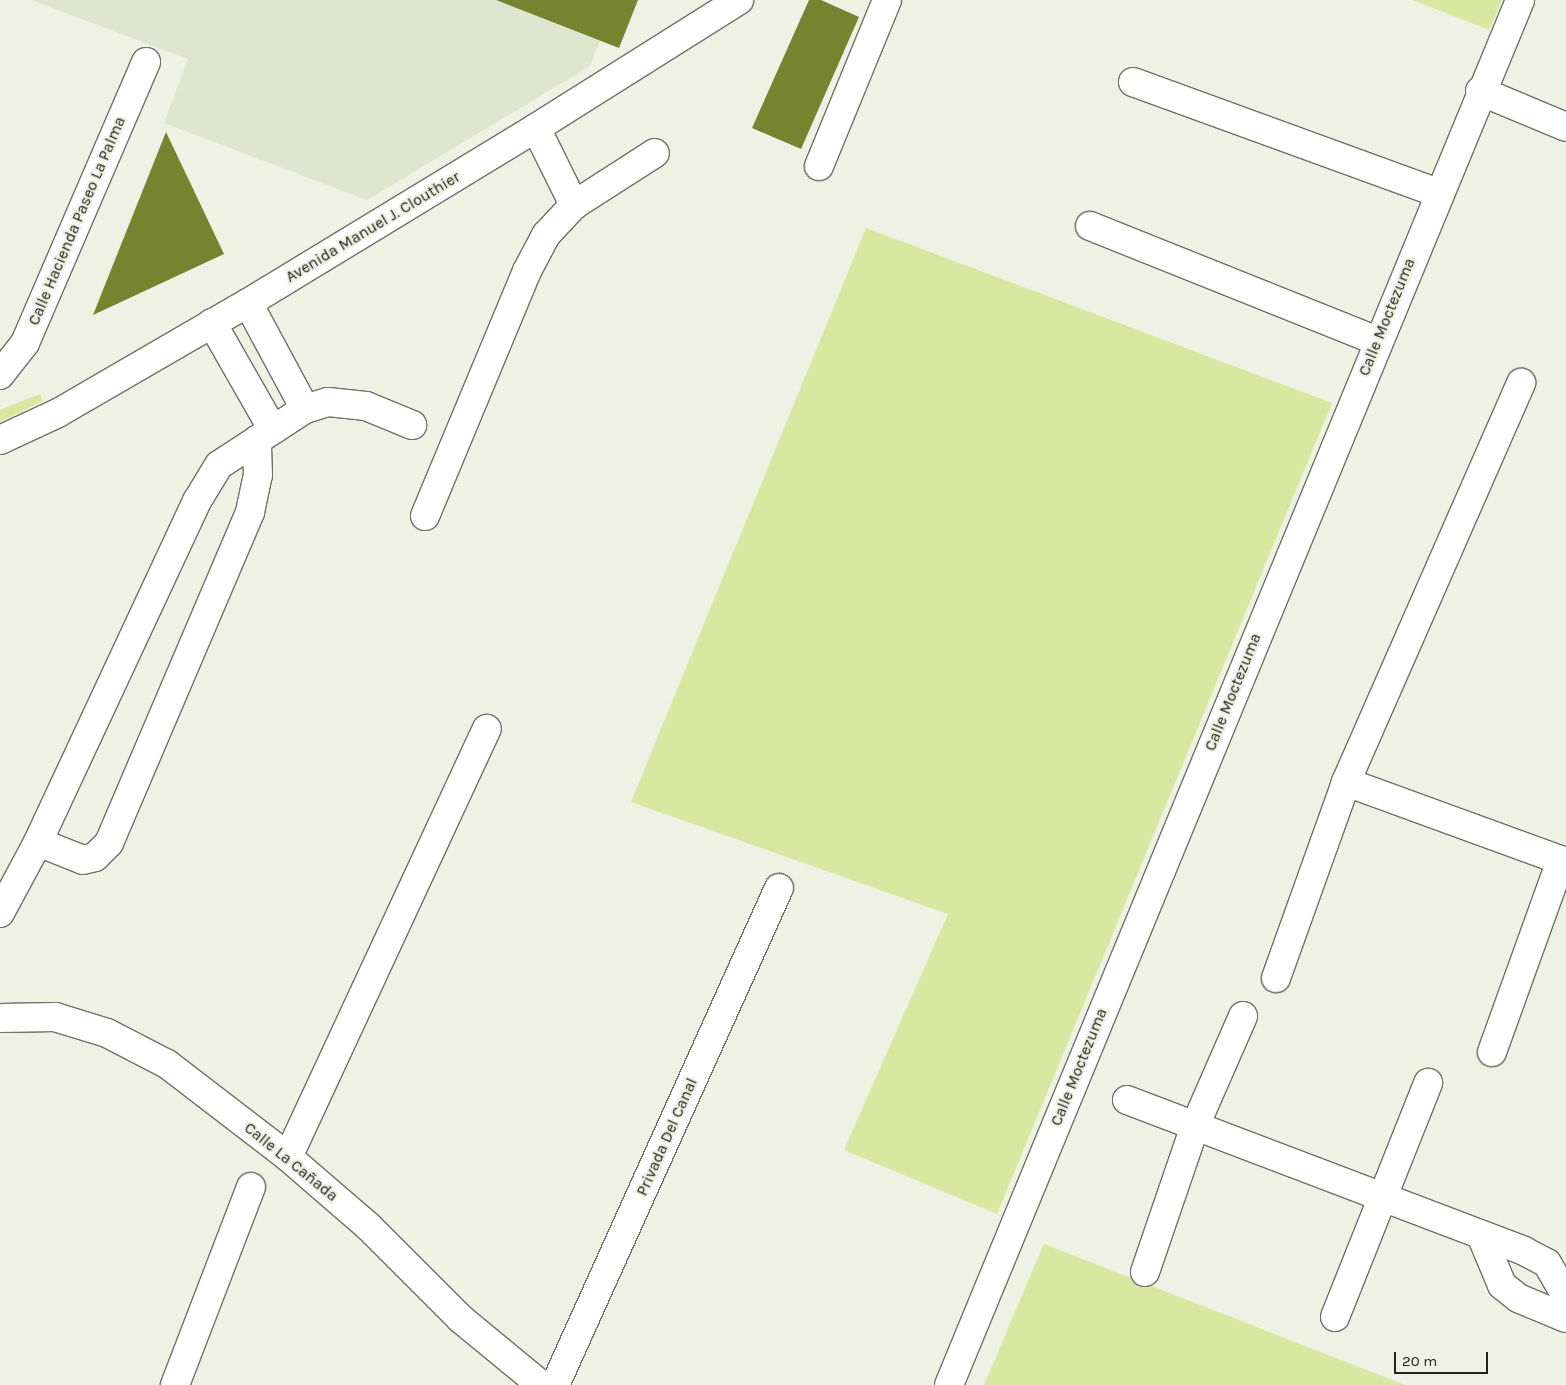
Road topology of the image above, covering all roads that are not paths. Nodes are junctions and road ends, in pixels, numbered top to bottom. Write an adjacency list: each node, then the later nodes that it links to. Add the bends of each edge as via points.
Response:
1 (739, 0): 8 (street, Avenida Manuel J. Clouthier)
2 (887, 0): 10 (street)
3 (1520, 0): 6 (street, Calle Moctezuma)
4 (146, 62): 17 (street, Calle Hacienda Paseo La Palma, via 24,343)
5 (1134, 82): 11 (street)
6 (1480, 91): 7 (street); 11 (street, Calle Moctezuma)
7 (1566, 127)
8 (536, 128): 12 (street); 14 (street, Avenida Manuel J. Clouthier)
9 (655, 153): 12 (street)
10 (818, 166)
11 (1438, 192): 16 (street, Calle Moctezuma)
12 (574, 205): 23 (street, via 546,236 526,271)
13 (1090, 226): 16 (street)
14 (248, 303): 15 (street, Avenida Manuel J. Clouthier); 19 (street)
15 (212, 323): 21 (street); 22 (street, Avenida Manuel J. Clouthier, via 58,413)
16 (1377, 341): 48 (street, Calle Moctezuma)
17 (0, 375)
18 (1521, 383): 25 (street)
19 (305, 409): 20 (street, via 328,402 349,402); 21 (street)
20 (412, 426)
21 (265, 435): 26 (street, via 220,465 197,501); 26 (street, via 250,512 109,843 95,857 83,860)
22 (0, 440)
23 (425, 516)
24 (487, 729): 37 (street)
25 (1346, 782): 27 (street); 30 (street)
26 (38, 842): 29 (street)
27 (1564, 861): 33 (street)
28 (779, 888): 47 (street, Privada Del Canal)
29 (0, 913)
30 (1276, 978)
31 (1243, 1016): 36 (street)
32 (0, 1018): 37 (street, Calle La Cañada, via 54,1017 106,1033 167,1064)
33 (1492, 1052)
34 (1428, 1083): 39 (street)
35 (1127, 1100): 36 (street)
36 (1195, 1126): 39 (street); 41 (street)
37 (288, 1157): 46 (street, Calle La Cañada, via 369,1227 461,1319)
38 (251, 1187): 45 (street)
39 (1383, 1197): 40 (street); 43 (street)
40 (1481, 1235): 42 (street, via 1547,1263); 44 (street, via 1502,1285 1518,1298)
41 (1145, 1272)
42 (1564, 1283)
43 (1335, 1317)
44 (1566, 1318)
45 (175, 1385)
46 (541, 1385)
47 (555, 1385)
48 (948, 1385)

